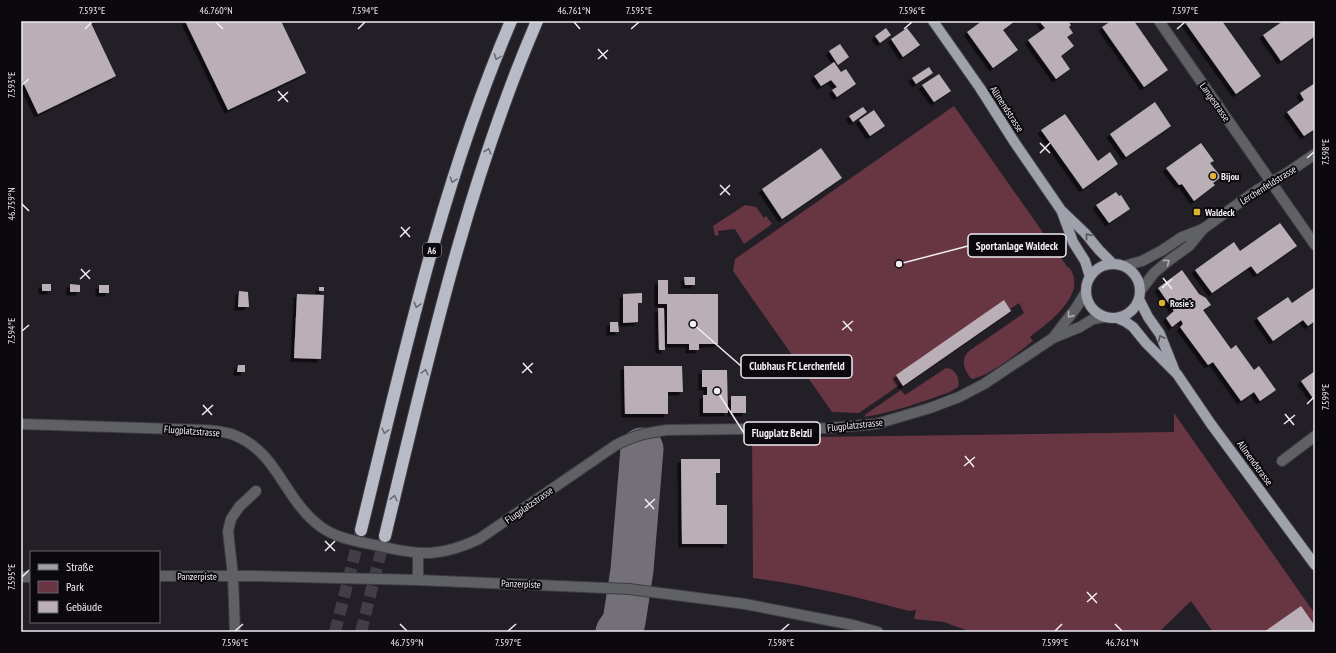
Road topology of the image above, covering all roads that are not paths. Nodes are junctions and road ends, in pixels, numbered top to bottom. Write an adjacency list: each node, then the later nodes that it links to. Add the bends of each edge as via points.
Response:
1 (511, 21): 23 (highway, A6, one-way to 23, via 471,127 434,243)
2 (537, 21): 24 (highway, A6, one-way to 2, via 424,373 461,234 509,90)
3 (933, 21): 7 (main road, Allmendstrasse)
4 (1159, 21): 6 (street, Langestrasse)
5 (1315, 154): 6 (street, Lerchenfeldstrasse)
6 (1270, 183): 8 (street, Lerchenfeldstrasse); 9 (street, Langestrasse)
7 (1061, 210): 10 (main road, Allmendstrasse, one-way to 7, via 1086,233); 12 (main road, Allmendstrasse)
8 (1203, 229): 11 (street, Lerchenfeldstrasse, via 1182,236 1154,255); 14 (street, Lerchenfeldstrasse, one-way to 8, via 1154,273 1189,246)
9 (1315, 245)
10 (1113, 264): 11 (main road); 12 (main road, via 1101,267)
11 (1124, 266): 14 (main road, via 1135,274 1140,283)
12 (1090, 277): 13 (main road)
13 (1086, 292): 15 (main road, via 1091,305); 17 (street, Flugplatzstrasse, one-way to 17)
14 (1140, 295): 16 (main road, via 1136,306 1130,312); 18 (main road, Allmendstrasse, one-way to 14, via 1160,334 1142,308)
15 (1104, 317): 16 (main road); 17 (street, Flugplatzstrasse, via 1093,319)
16 (1117, 318): 18 (main road, Allmendstrasse, via 1133,327)
17 (1053, 338): 25 (street, Flugplatzstrasse, via 970,391 930,408 876,424 828,428 667,430 632,437 616,445 479,540 451,551 435,554)
18 (1177, 374): 26 (main road, Allmendstrasse)
19 (21, 424): 25 (street, Flugplatzstrasse, via 204,430 233,435 257,448 264,455 299,506 319,526 340,537)
20 (1315, 436): 21 (street)
21 (1282, 461)
22 (256, 490): 28 (street, via 231,519 228,531)
23 (361, 530)
24 (386, 536)
25 (418, 553): 29 (street)
26 (1315, 565)
27 (160, 576): 28 (street, Panzerpiste)
28 (233, 576): 29 (street, Panzerpiste); 30 (street)
29 (418, 580): 31 (street, Panzerpiste, via 602,588 670,594 795,613)
30 (235, 632)
31 (878, 632)

